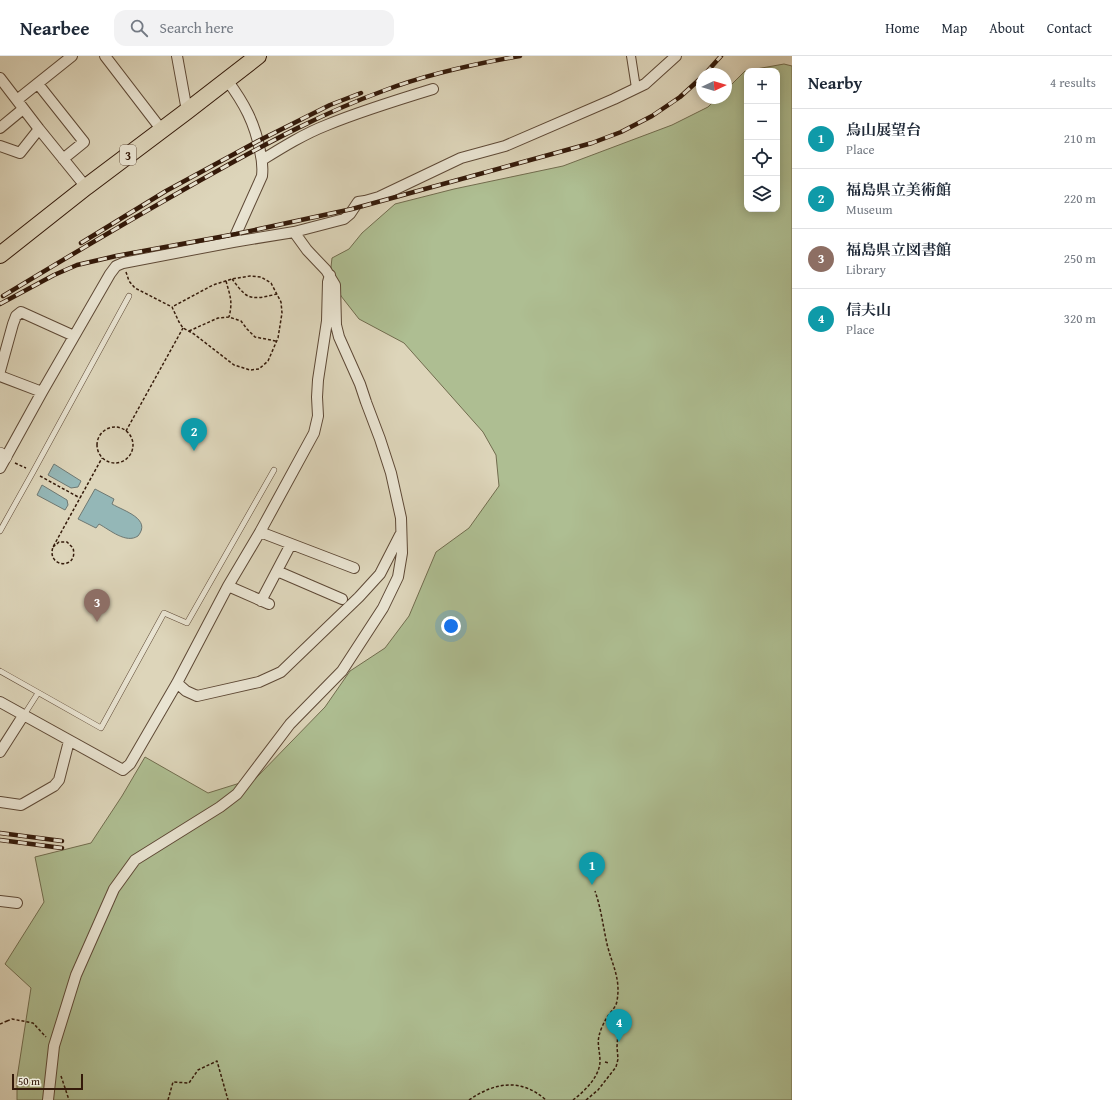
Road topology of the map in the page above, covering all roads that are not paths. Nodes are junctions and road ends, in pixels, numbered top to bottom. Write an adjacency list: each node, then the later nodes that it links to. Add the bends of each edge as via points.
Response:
1 (72, 56): 9 (street)
2 (105, 56): 17 (street)
3 (177, 56): 14 (street)
4 (258, 56): 8 (main road, 3 / 3)
5 (631, 56): 10 (street)
6 (676, 56): 10 (street, via 645,84)
7 (0, 78): 12 (street)
8 (227, 80): 14 (main road, 3 / 3); 20 (street, via 250,116)
9 (38, 84): 12 (street); 19 (street, via 84,142)
10 (636, 88): 22 (street, via 505,146 461,158 379,197 358,202 344,219)
11 (433, 89): 20 (street, via 327,125)
12 (17, 100): 13 (street)
13 (23, 109): 15 (street); 16 (street)
14 (187, 111): 17 (main road, 3 / 3)
15 (0, 128)
16 (40, 129): 18 (street, via 20,154); 19 (street)
17 (161, 130): 21 (main road, 3 / 3)
18 (0, 146)
19 (63, 159): 21 (street)
20 (262, 160): 23 (street, via 262,176)
21 (86, 187): 24 (main road, 3 / 3)
22 (294, 232): 23 (street); 25 (street)
23 (233, 242): 27 (street, via 116,266)
24 (0, 255)
25 (330, 275): 34 (street, via 327,322 316,397 316,427); 35 (street, via 335,285 336,325 339,337 360,384 385,453 401,518)
26 (129, 296): 33 (lane)
27 (74, 336): 28 (street, via 20,312 16,316); 30 (street)
28 (0, 371)
29 (0, 376): 30 (street)
30 (42, 392): 31 (street)
31 (2, 460)
32 (274, 470): 43 (lane, via 188,624 164,613 101,728)
33 (0, 531)
34 (260, 532): 36 (street); 39 (street)
35 (401, 534): 42 (street, via 380,574 281,672 259,682 197,696); 51 (street, via 402,553 398,578 383,608 342,671 290,724 237,794 135,860 114,889 76,975 54,1046)
36 (291, 544): 37 (street); 38 (street)
37 (354, 568)
38 (277, 571): 39 (street, via 265,602); 40 (street)
39 (228, 586): 42 (street)
40 (342, 599)
41 (0, 671): 43 (lane)
42 (177, 683): 46 (street, via 130,764 123,770)
43 (38, 692): 45 (lane)
44 (0, 702): 45 (street)
45 (23, 716): 46 (street); 47 (street)
46 (69, 741): 48 (street, via 59,780 54,786 21,805)
47 (0, 752)
48 (0, 802)
49 (0, 901): 50 (street)
50 (17, 903)
51 (48, 1100)

